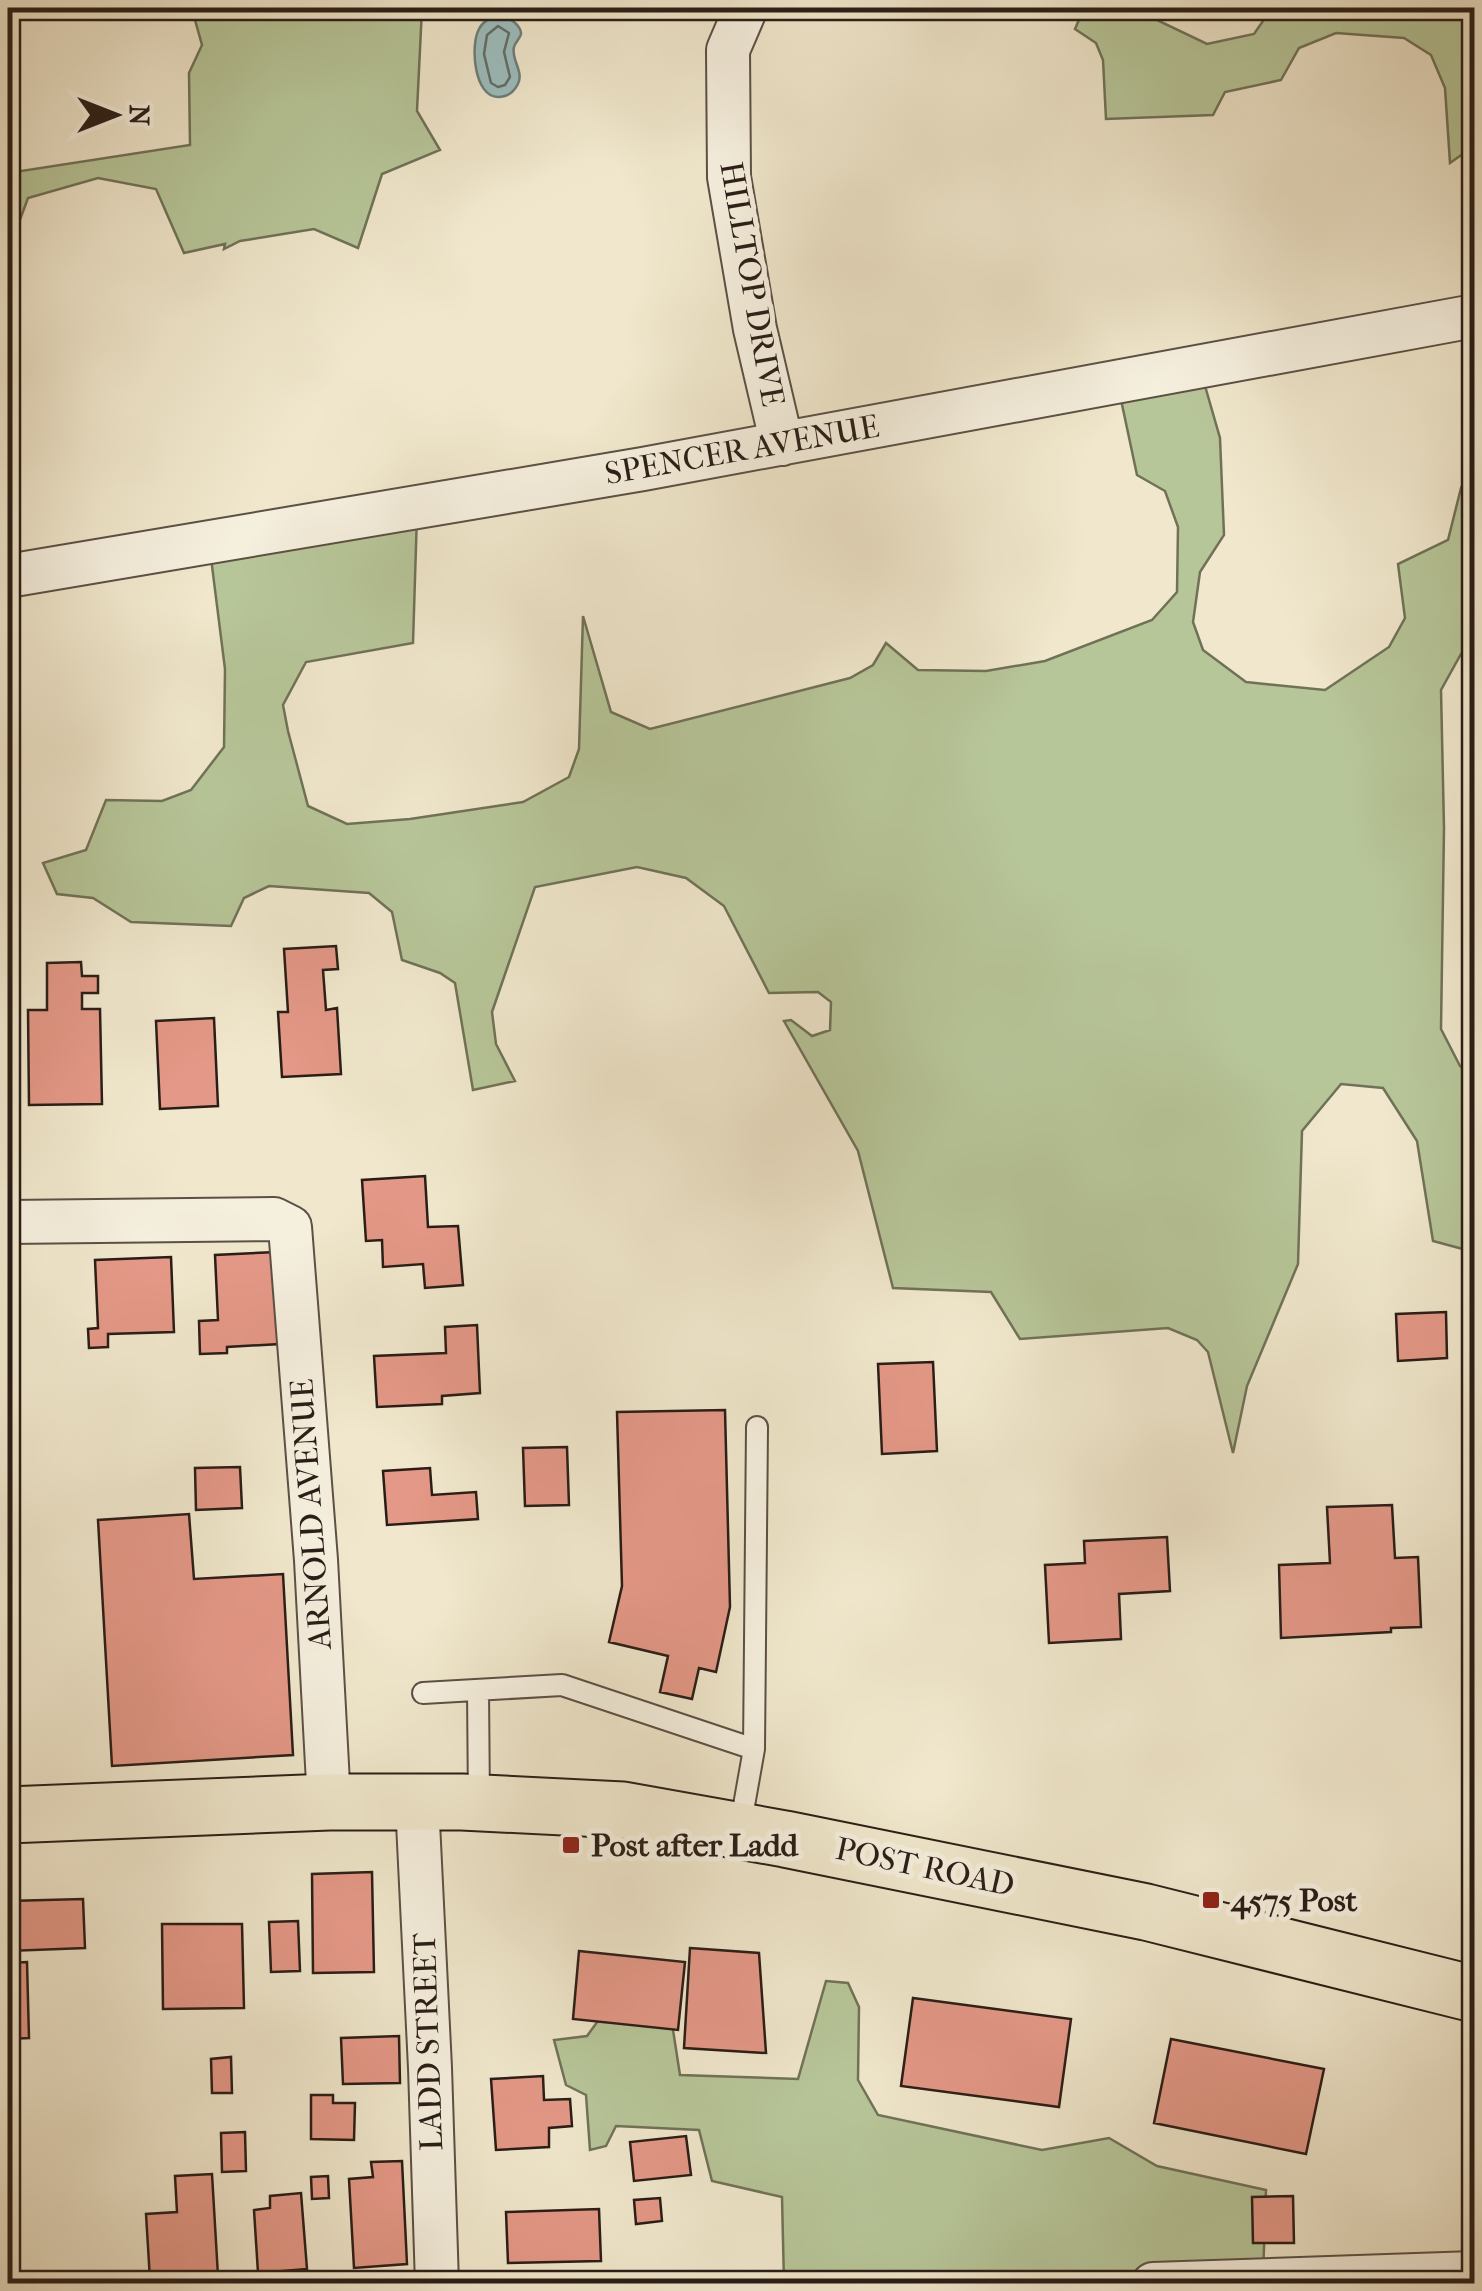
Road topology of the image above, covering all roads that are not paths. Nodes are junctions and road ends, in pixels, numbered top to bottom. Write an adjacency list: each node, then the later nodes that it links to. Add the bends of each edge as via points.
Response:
1 (746, 8): 3 (street, HILLTOP DRIVE, via 728,50 728,177)
2 (1474, 316): 3 (street, SPENCER AVENUE)
3 (782, 444): 4 (street, SPENCER AVENUE)
4 (8, 576)
5 (8, 1222): 10 (street, ARNOLD AVENUE, via 274,1219 290,1227)
6 (756, 1427): 9 (lane)
7 (478, 1690): 8 (lane); 9 (lane, via 562,1686); 12 (lane)
8 (423, 1693)
9 (754, 1749): 14 (lane)
10 (329, 1802): 11 (main road, POST ROAD); 13 (main road, POST ROAD)
11 (417, 1802): 12 (main road, POST ROAD); 17 (street, LADD STREET)
12 (479, 1802): 14 (main road, POST ROAD, via 623,1810)
13 (8, 1815)
14 (739, 1830): 15 (main road, POST ROAD, via 1146,1912)
15 (1474, 1994)
16 (1474, 2273): 18 (street)
17 (436, 2284)
18 (1153, 2284)

